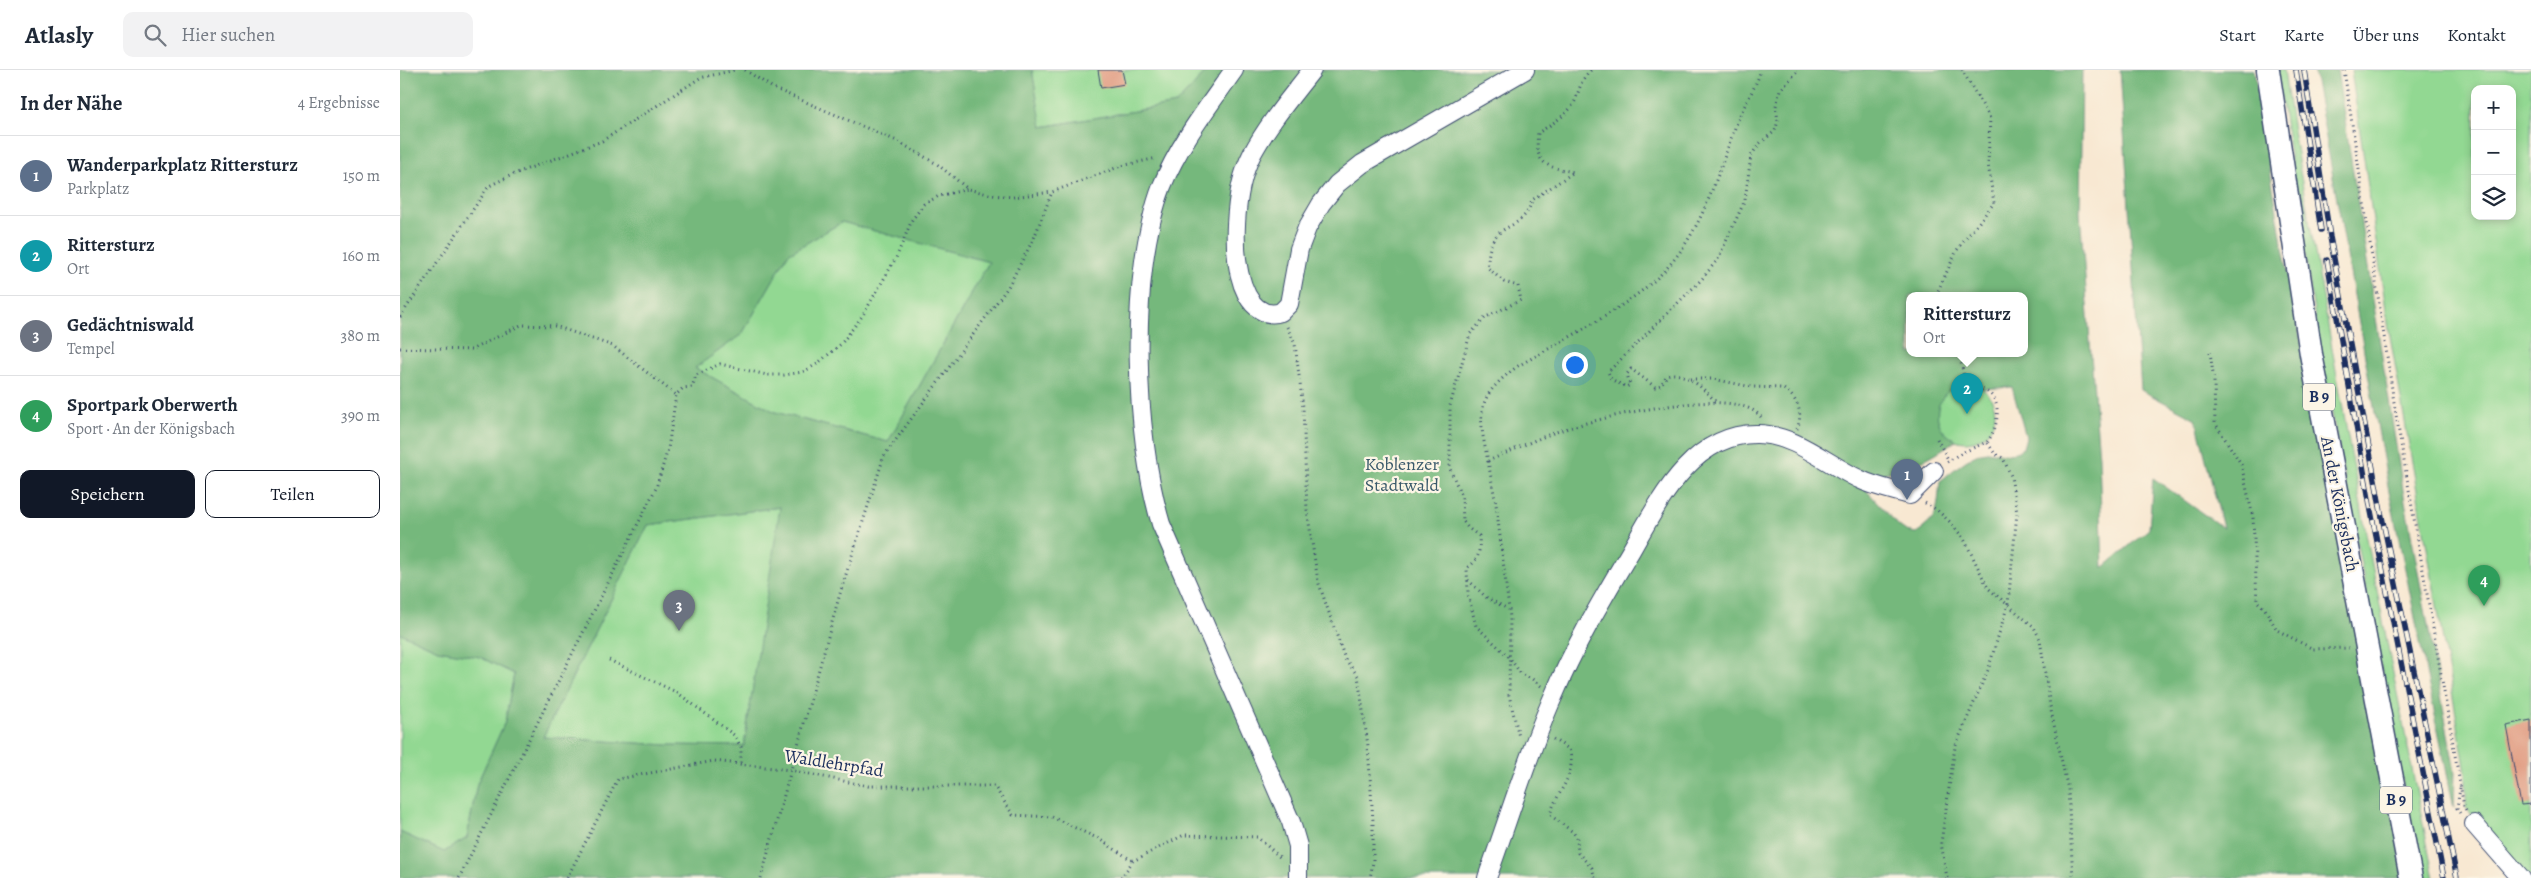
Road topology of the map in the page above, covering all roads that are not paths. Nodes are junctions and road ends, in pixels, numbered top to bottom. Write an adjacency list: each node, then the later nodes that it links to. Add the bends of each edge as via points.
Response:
1 (1234, 70): 7 (street, via 1174,160 1155,208 1142,285 1142,422 1158,516 1291,822 1298,846)
2 (1312, 70): 3 (street, via 1251,156 1242,184 1236,222 1237,253 1244,288 1254,306 1271,313 1287,308 1299,249 1307,228 1337,184 1362,164)
3 (1526, 70)
4 (2268, 70): 9 (main road, An der Königsbach / B 9, via 2311,354)
5 (1934, 471): 8 (street, via 1910,495 1860,480 1791,443 1765,434 1745,434 1721,442 1697,457 1673,481 1593,614 1538,732)
6 (2474, 824): 10 (street)
7 (1298, 878)
8 (1487, 878)
9 (2411, 878)
10 (2521, 878)

